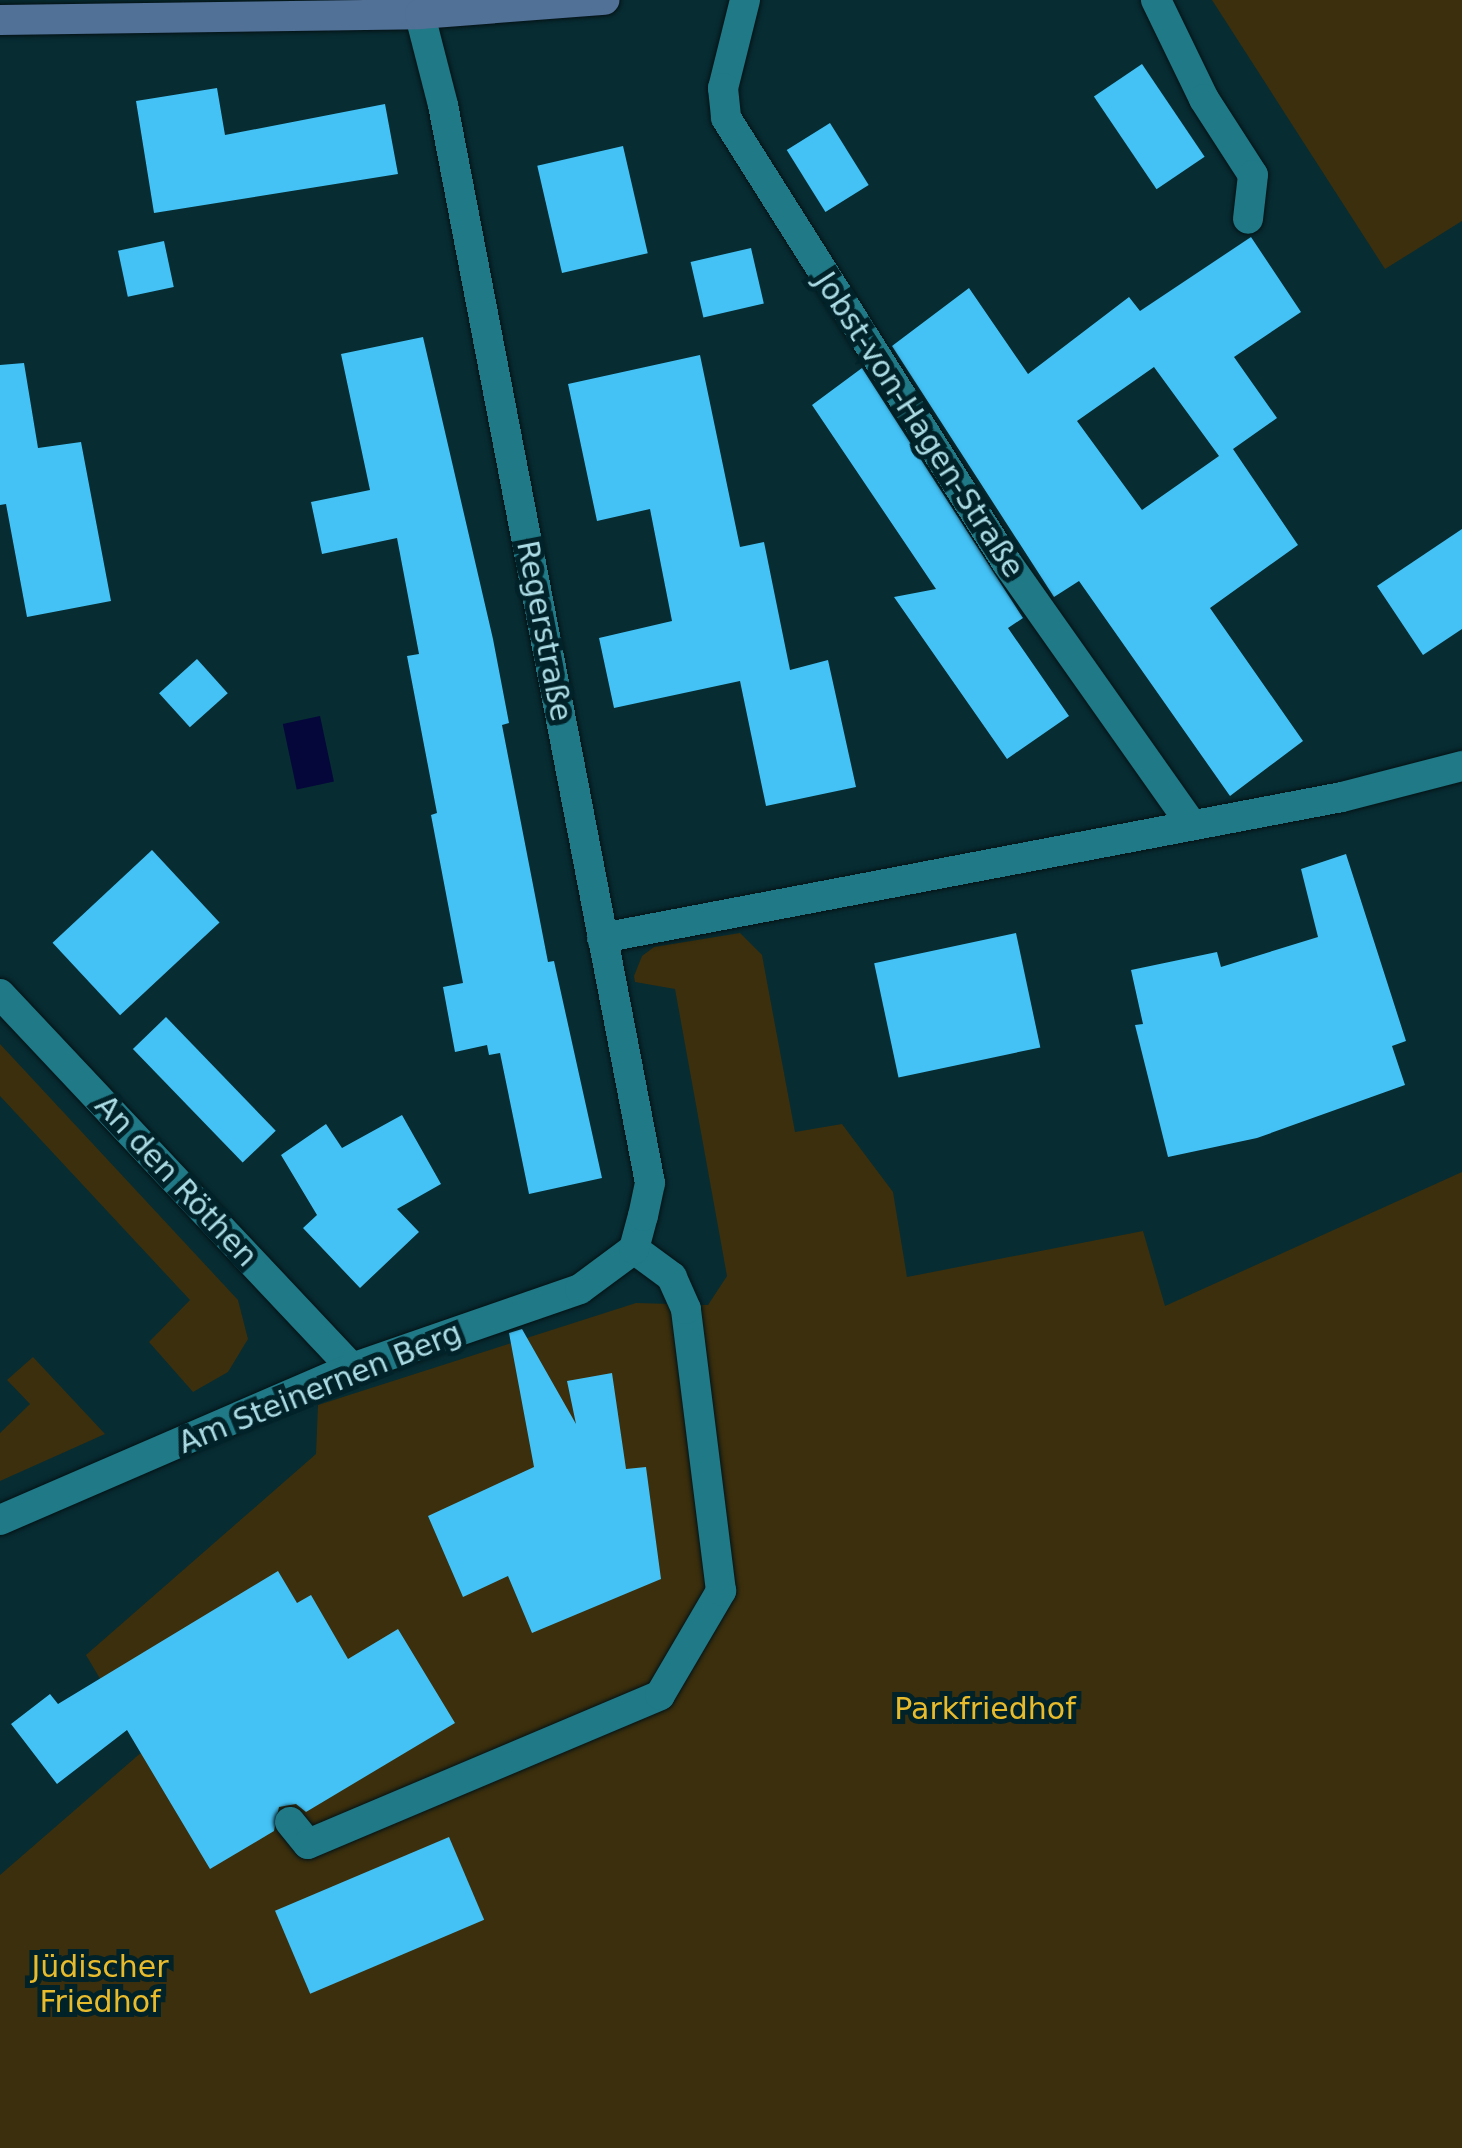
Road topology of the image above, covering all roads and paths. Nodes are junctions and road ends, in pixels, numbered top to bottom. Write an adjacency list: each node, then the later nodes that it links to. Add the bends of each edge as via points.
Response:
1 (604, 0): 4 (main road)
2 (745, 0): 8 (street, Jobst-von-Hagen-Straße, via 722,88 726,118 1008,563)
3 (1156, 0): 6 (street, via 1204,99 1253,174)
4 (418, 7): 5 (main road); 9 (street, Regerstraße, via 443,105)
5 (0, 20)
6 (1248, 218)
7 (1462, 766): 8 (street)
8 (1192, 824): 9 (street)
9 (602, 938): 11 (street, Regerstraße, via 650,1182)
10 (0, 994): 12 (street, An den Röthen)
11 (634, 1249): 12 (street, Am Steinernen Berg, via 580,1289); 14 (street, via 672,1277 686,1309 721,1591 660,1695 308,1844)
12 (352, 1368): 13 (street, Am Steinernen Berg)
13 (0, 1520)
14 (290, 1822)

